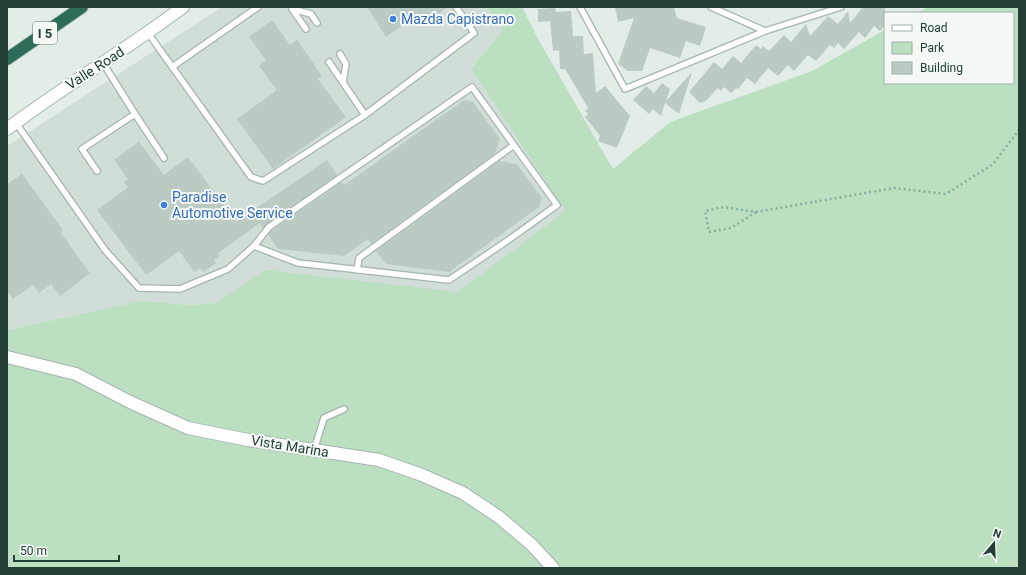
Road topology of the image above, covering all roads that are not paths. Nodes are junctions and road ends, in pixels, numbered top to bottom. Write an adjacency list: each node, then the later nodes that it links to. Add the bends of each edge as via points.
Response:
1 (82, 7): 14 (highway, I 5)
2 (183, 7): 12 (street, Valle Road)
3 (258, 7): 17 (lane)
4 (456, 7): 20 (lane, via 474,34)
5 (580, 7): 11 (lane, via 624,89)
6 (711, 7): 11 (lane)
7 (841, 7): 11 (lane)
8 (291, 8): 9 (lane, via 311,14); 10 (lane)
9 (317, 23)
10 (306, 29)
11 (765, 31)
12 (148, 33): 16 (street, Valle Road); 17 (lane)
13 (340, 54): 18 (lane, via 346,64)
14 (7, 59)
15 (329, 62): 18 (lane)
16 (102, 63): 19 (lane); 21 (street, Valle Road)
17 (172, 67): 20 (lane, via 251,178 263,181)
18 (343, 82): 20 (lane)
19 (135, 114): 23 (lane); 24 (lane, via 82,149)
20 (364, 115)
21 (12, 126): 25 (lane, via 105,250 139,288 180,289 228,269)
22 (514, 145): 25 (lane, via 472,87 269,227); 26 (lane, via 359,258); 26 (lane, via 558,205 449,280)
23 (164, 158)
24 (97, 171)
25 (254, 246): 26 (lane, via 298,263)
26 (357, 270)
27 (7, 357): 29 (street, Vista Marina, via 76,374 188,428)
28 (344, 408): 29 (lane, via 324,418)
29 (314, 450): 30 (street, Vista Marina, via 379,460 463,493 505,522 532,545)
30 (553, 568)

